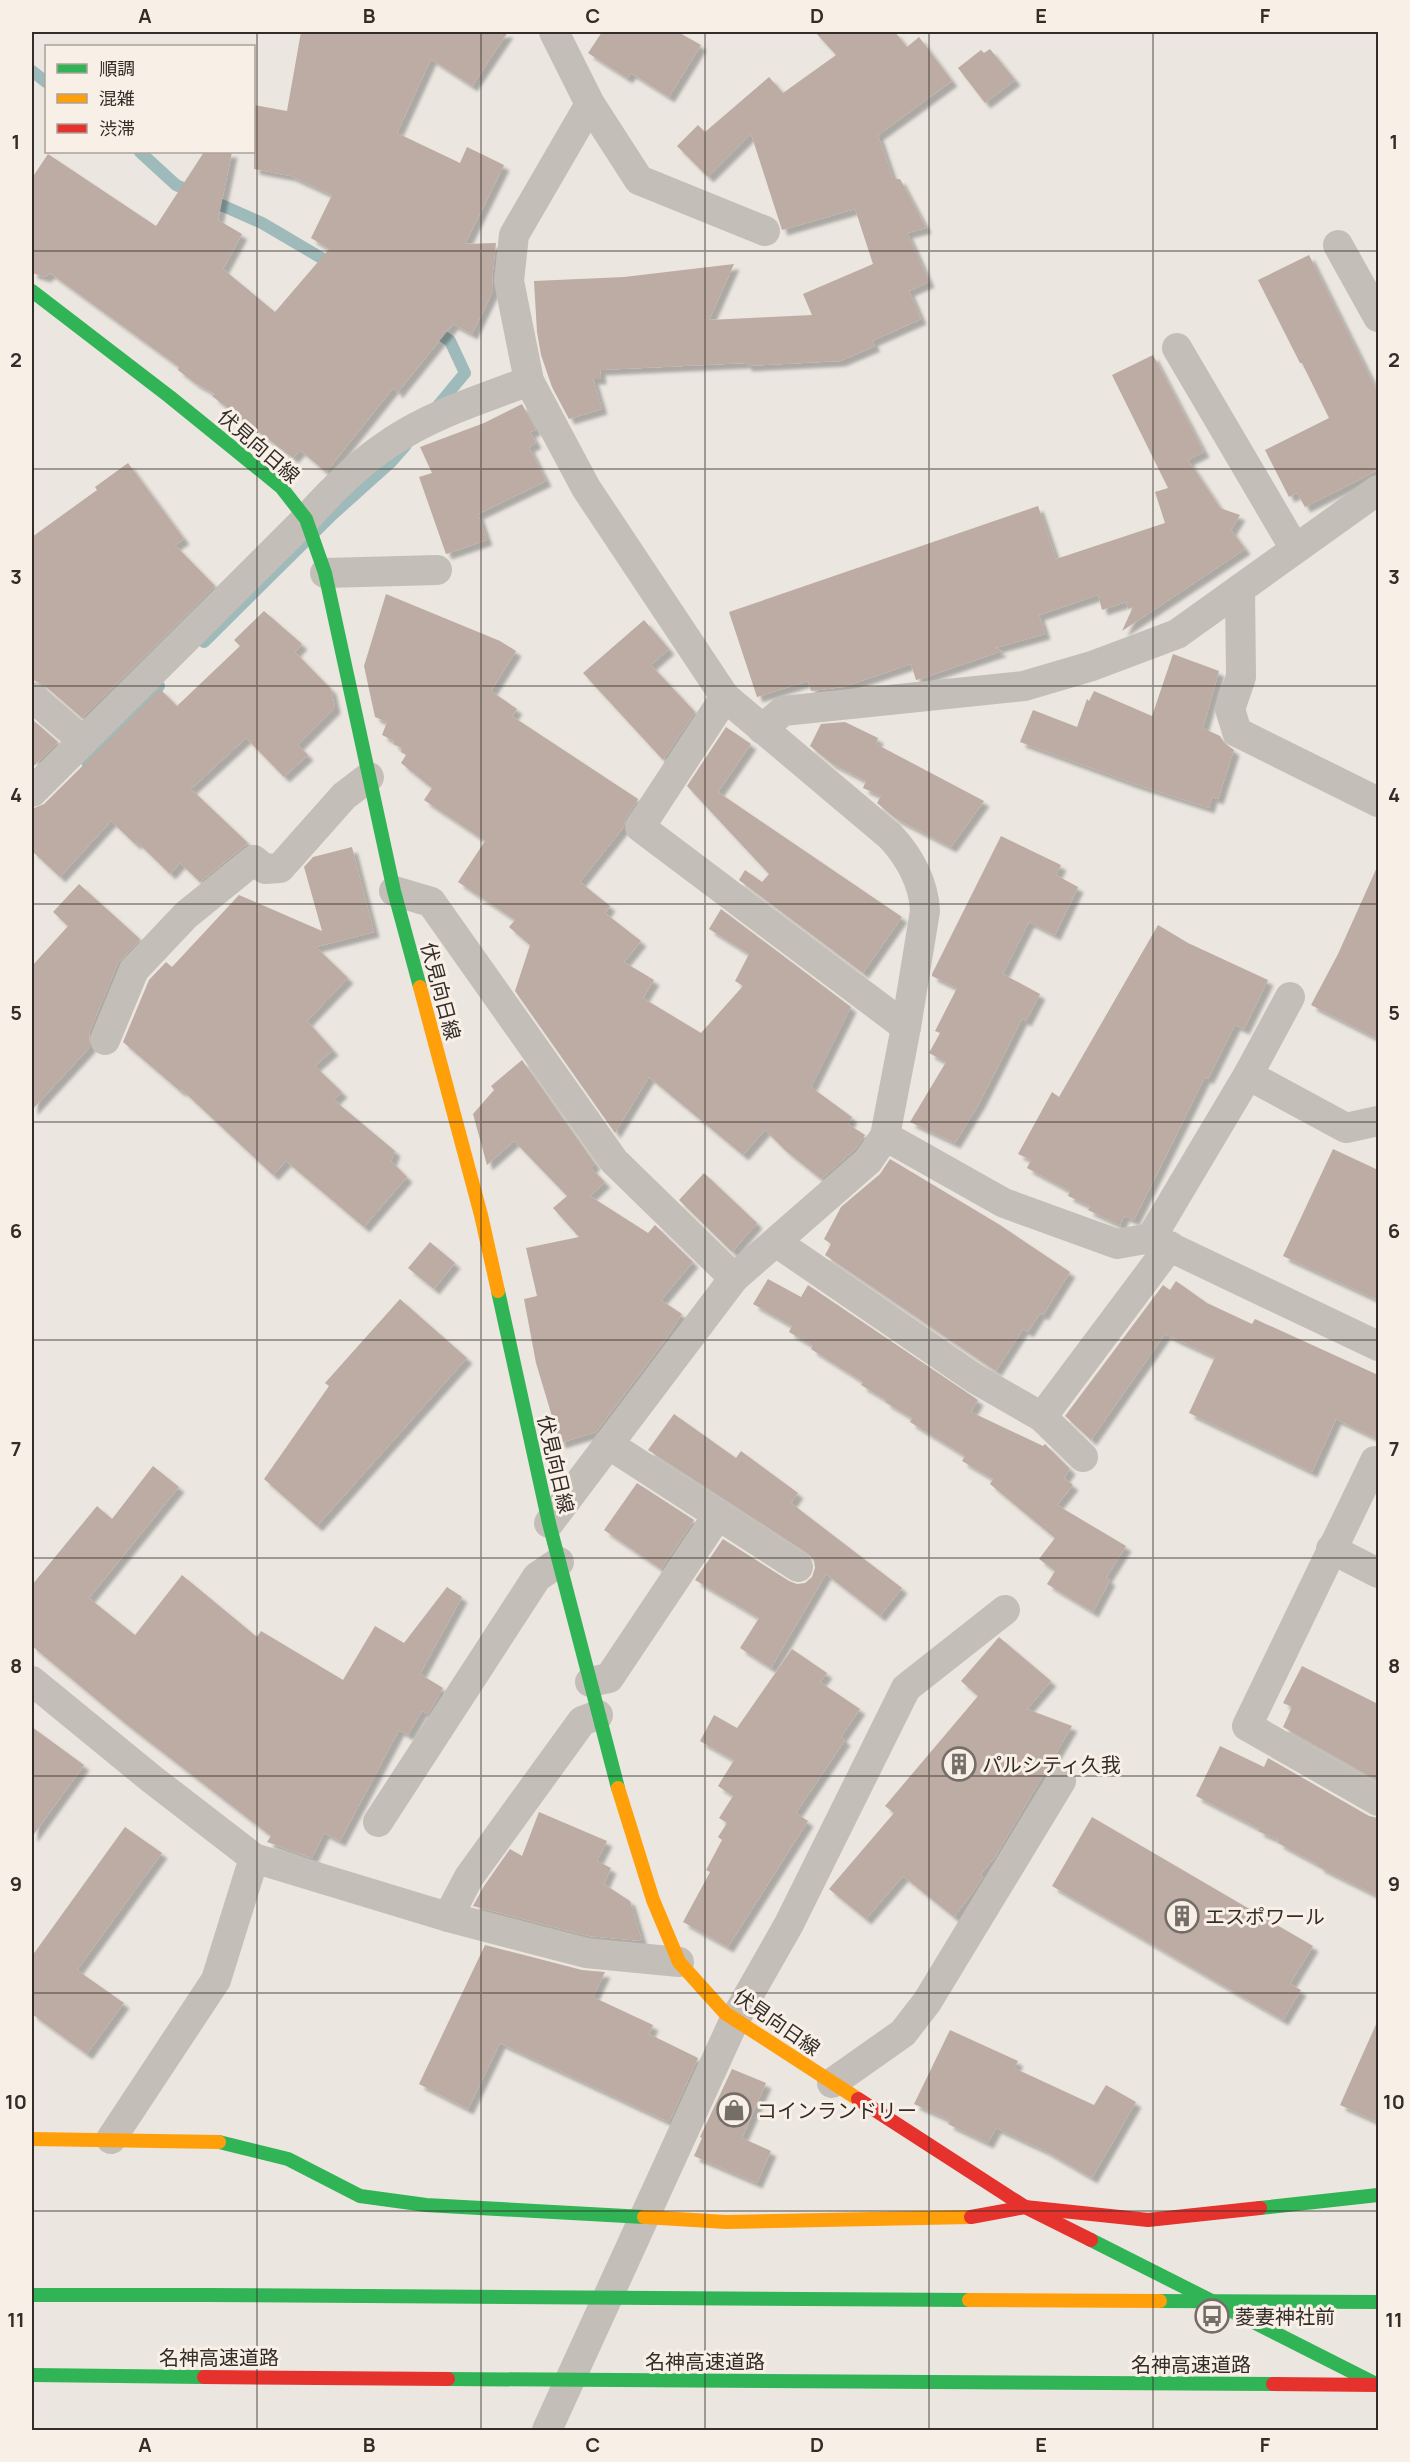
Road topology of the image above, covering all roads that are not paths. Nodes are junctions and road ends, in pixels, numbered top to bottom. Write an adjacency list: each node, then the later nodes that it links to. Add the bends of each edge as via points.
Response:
1 (555, 32): 2 (street)
2 (590, 104): 3 (street, via 639,180); 8 (street, via 514,235 509,281)
3 (765, 231)
4 (1338, 245): 6 (street)
5 (32, 291): 10 (main road, 伏見向日線, via 281,487)
6 (1378, 317)
7 (1177, 348): 11 (street)
8 (529, 381): 10 (street, via 437,417 390,442 330,492); 16 (street, via 586,488)
9 (1378, 490): 11 (street)
10 (307, 520): 12 (main road, 伏見向日線); 18 (street)
11 (1294, 549): 14 (street)
12 (321, 563): 13 (street); 19 (main road, 伏見向日線)
13 (437, 570)
14 (1240, 589): 17 (street, via 1178,634 1024,686 783,711); 21 (street, via 1241,677 1230,709 1237,732)
15 (32, 697): 18 (street)
16 (725, 697): 17 (street); 24 (street, via 640,828)
17 (762, 729): 24 (street, via 890,836 903,849 913,869 924,895 925,911)
18 (82, 741): 20 (street)
19 (369, 777): 22 (main road, 伏見向日線); 25 (street, via 344,796 280,868 265,869 254,860 160,940 134,970)
20 (32, 792)
21 (1378, 802)
22 (394, 891): 31 (street, via 431,902 614,1161); 38 (main road, 伏見向日線, via 481,1215)
23 (1290, 997): 26 (street)
24 (906, 1027): 28 (street)
25 (105, 1040)
26 (1248, 1075): 27 (street, via 1346,1128); 30 (street)
27 (1378, 1121)
28 (885, 1136): 29 (street, via 868,1161); 30 (street, via 1004,1203 1117,1244)
29 (776, 1242): 31 (street); 33 (street, via 974,1378)
30 (1161, 1242): 32 (street); 33 (street)
31 (734, 1278): 34 (street)
32 (1378, 1346)
33 (1042, 1417): 35 (street)
34 (608, 1444): 37 (street); 38 (street)
35 (1083, 1457)
36 (1375, 1461): 39 (street)
37 (718, 1515): 41 (street); 45 (street, via 609,1678)
38 (549, 1523): 40 (main road, 伏見向日線)
39 (1331, 1549): 42 (street); 48 (street, via 1247,1726)
40 (559, 1562): 45 (main road, 伏見向日線); 49 (street, via 537,1577)
41 (798, 1567)
42 (1378, 1573)
43 (1005, 1610): 53 (street, via 906,1688 789,1924)
44 (32, 1681): 50 (street)
45 (590, 1682): 46 (main road, 伏見向日線)
46 (598, 1715): 51 (street, via 582,1721 469,1877); 52 (main road, 伏見向日線, via 653,1900)
47 (1061, 1780): 54 (street, via 927,2002 903,2033)
48 (1378, 1802)
49 (378, 1822)
50 (254, 1857): 51 (street); 56 (street, via 216,1980)
51 (448, 1917): 52 (street, via 586,1953)
52 (679, 1962): 53 (main road, 伏見向日線)
53 (735, 2019): 54 (main road, 伏見向日線); 59 (street)
54 (832, 2083): 58 (main road, 伏見向日線)
55 (32, 2139): 56 (main road)
56 (111, 2139): 59 (main road, via 216,2140 288,2159 360,2196 426,2205)
57 (1378, 2195): 58 (main road, via 1148,2220)
58 (1025, 2207): 59 (main road, via 972,2217 726,2222); 63 (main road, 伏見向日線)
59 (645, 2217): 64 (street)
60 (32, 2295): 61 (main road, bridge)
61 (1378, 2302)
62 (32, 2375): 63 (main road, 名神高速道路, bridge)
63 (1378, 2385)
64 (547, 2430)

